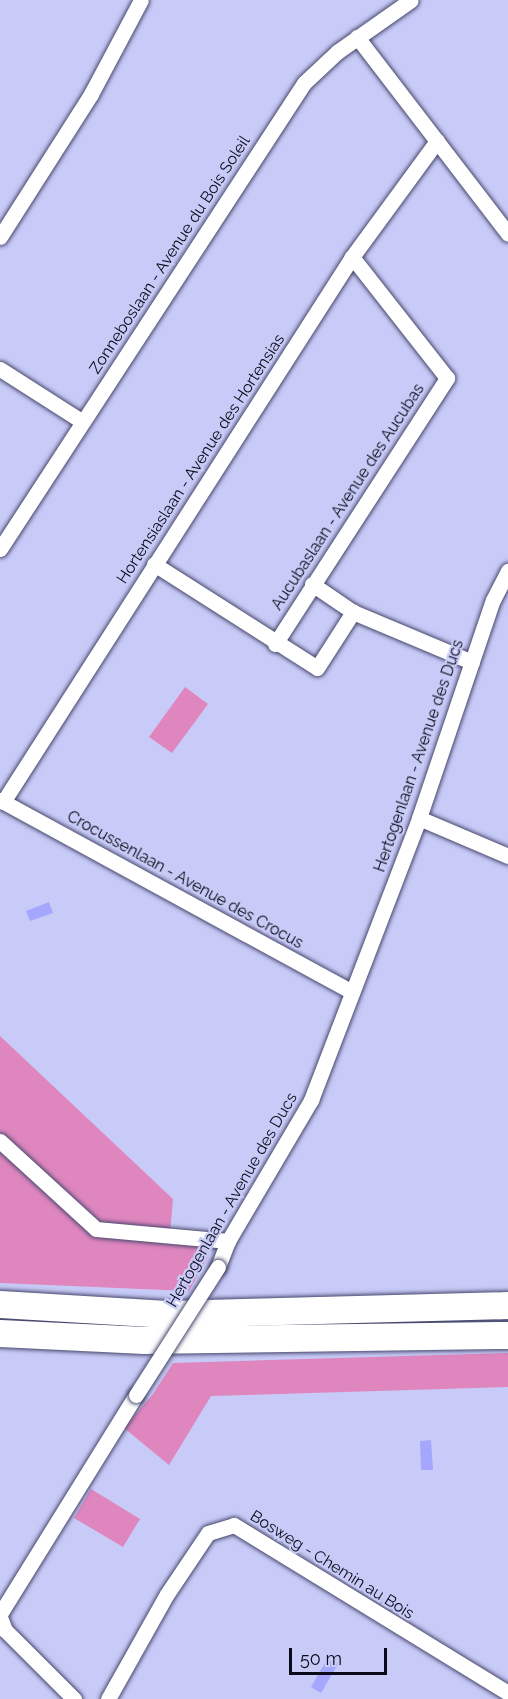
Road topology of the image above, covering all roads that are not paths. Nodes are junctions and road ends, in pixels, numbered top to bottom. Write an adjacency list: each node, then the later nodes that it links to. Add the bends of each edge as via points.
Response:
1 (141, 0): 6 (street, via 91,94)
2 (405, 4): 3 (street, Zonneboslaan - Avenue du Bois Soleil)
3 (357, 37): 4 (street); 9 (street, Zonneboslaan - Avenue du Bois Soleil, via 318,66 292,98)
4 (437, 141): 5 (street); 7 (street, Hortensiaslaan - Avenue des Hortensias)
5 (508, 234)
6 (0, 237)
7 (352, 257): 11 (street, Hortensiaslaan - Avenue des Hortensias); 13 (street, Aucubaslaan - Avenue des Aucubas, via 447,378)
8 (0, 369): 9 (street)
9 (83, 422): 10 (street, Zonneboslaan - Avenue du Bois Soleil)
10 (0, 549)
11 (154, 564): 15 (street); 17 (street, Hortensiaslaan - Avenue des Hortensias)
12 (508, 571): 16 (street, Hertogenlaan - Avenue des Ducs)
13 (312, 584): 14 (street); 15 (street, Aucubaslaan - Avenue des Aucubas)
14 (353, 612): 15 (street, via 317,668); 16 (street)
15 (275, 644)
16 (472, 662): 18 (street, Hertogenlaan - Avenue des Ducs)
17 (2, 801): 20 (street, Crocussenlaan - Avenue des Crocus)
18 (419, 818): 19 (street); 20 (street, Hertogenlaan - Avenue des Ducs)
19 (508, 856)
20 (352, 992): 22 (street, Hertogenlaan - Avenue des Ducs, via 310,1100)
21 (0, 1142): 22 (street, via 96,1229)
22 (228, 1241): 27 (street, Hertogenlaan - Avenue des Ducs, bridge, via 218,1267)
23 (0, 1304): 24 (highway, via 167,1314)
24 (508, 1305)
25 (0, 1333): 26 (highway, via 144,1340)
26 (508, 1335)
27 (0, 1615): 29 (street, Hertogenlaan - Avenue des Ducs, via 5,1630)
28 (508, 1693): 30 (street, Bosweg - Chemin au Bois, via 234,1525 208,1533 166,1594)
29 (74, 1699)
30 (108, 1699)

